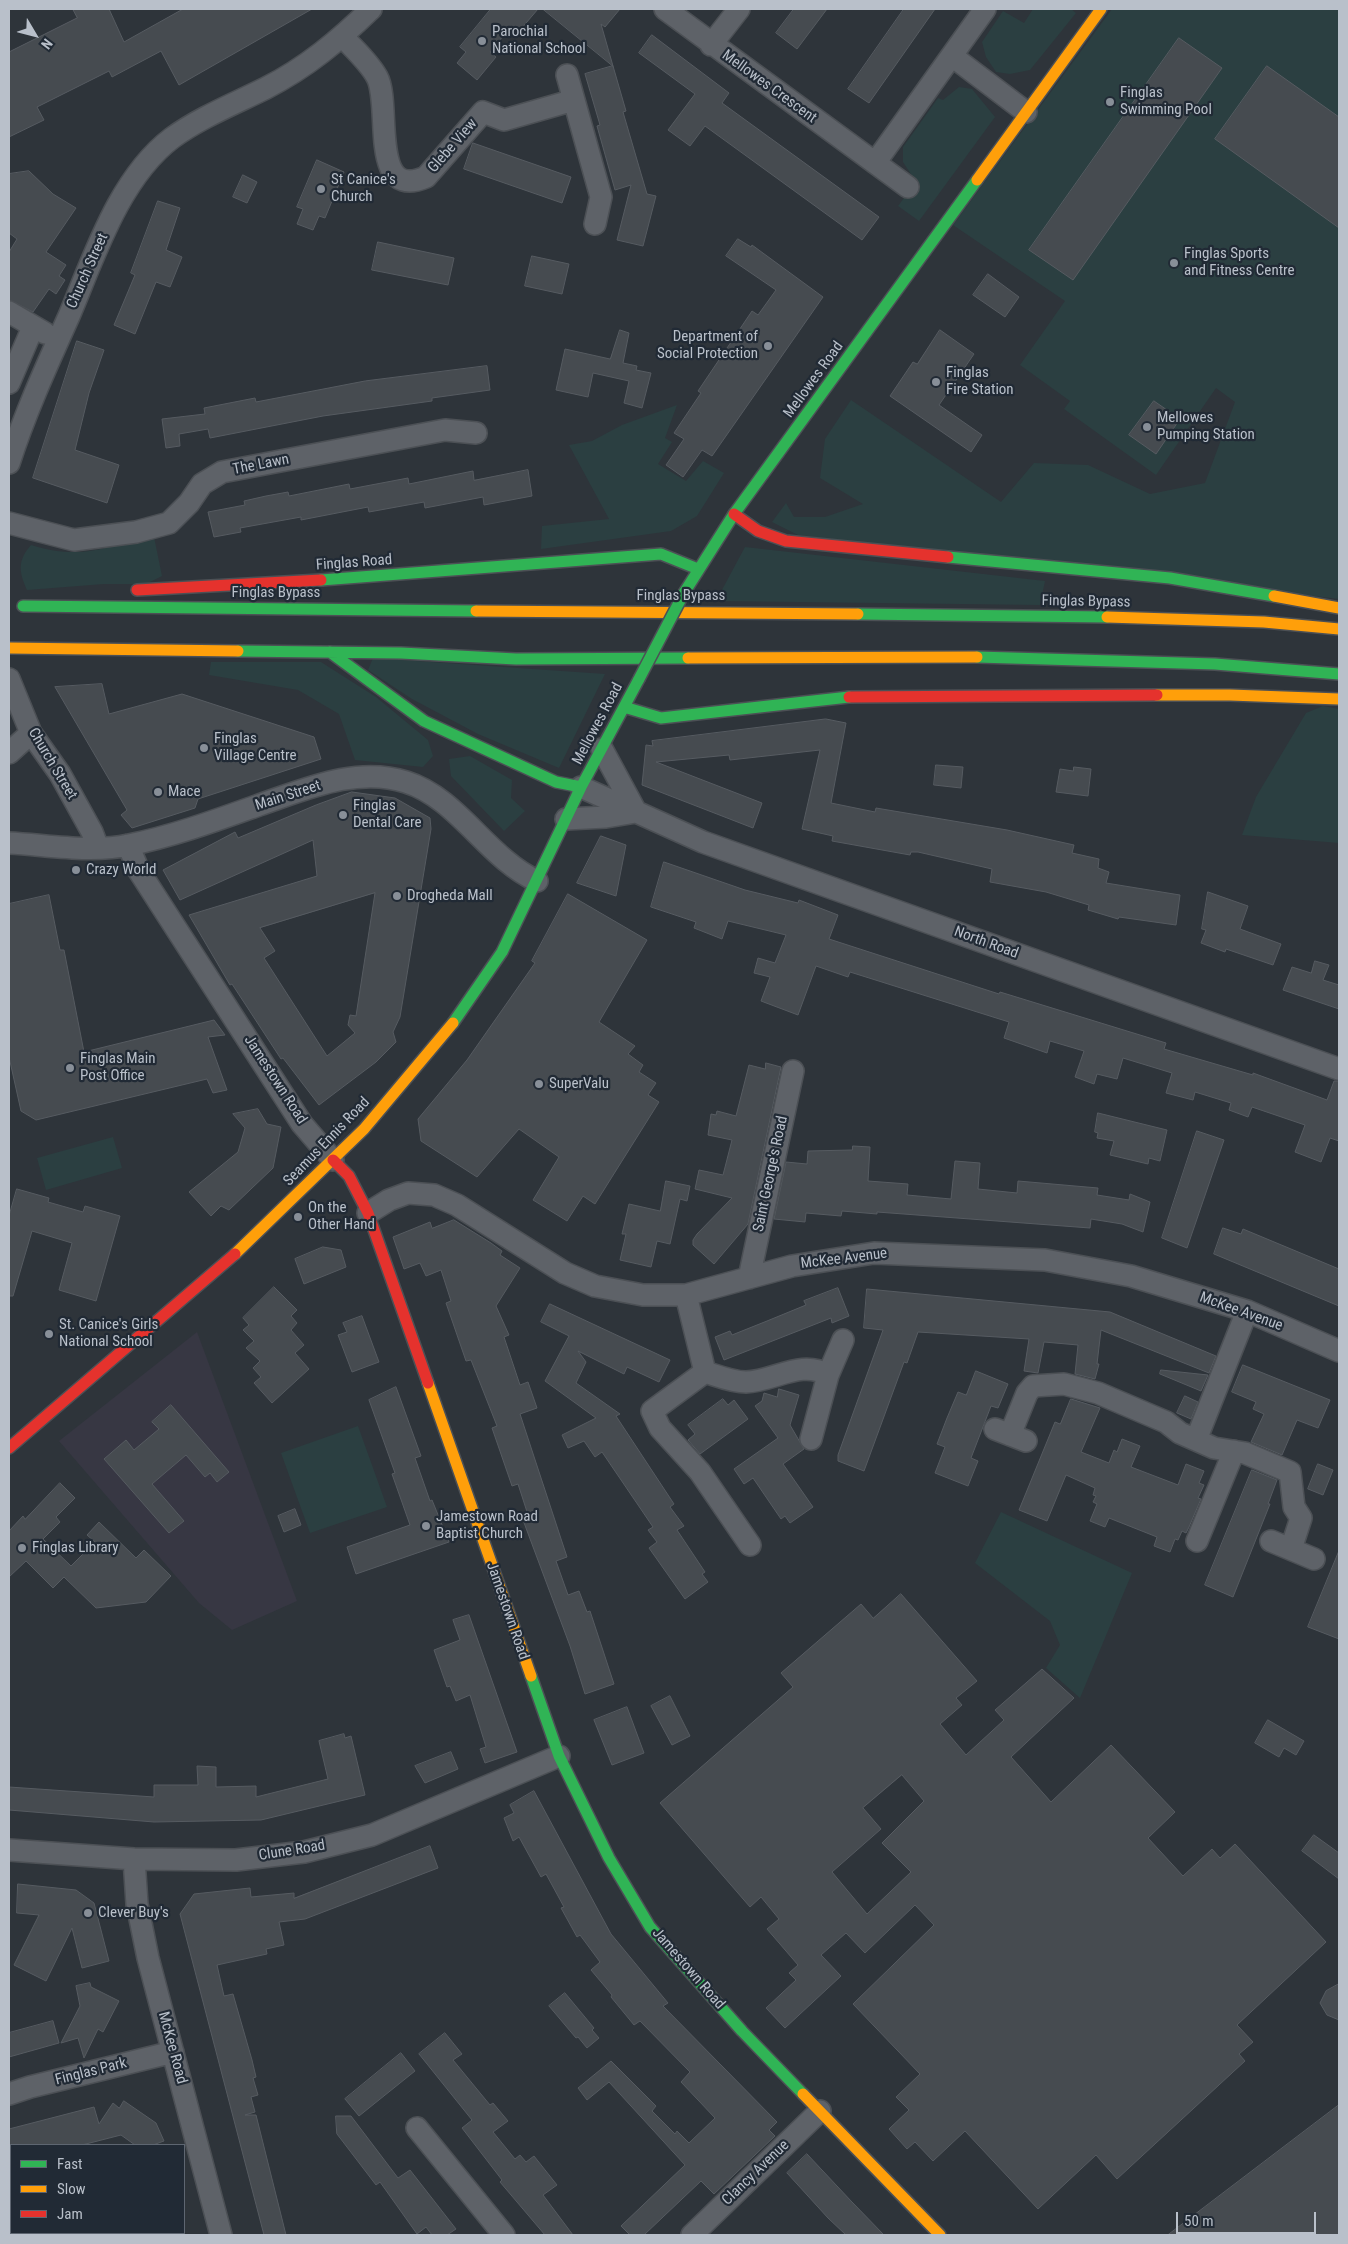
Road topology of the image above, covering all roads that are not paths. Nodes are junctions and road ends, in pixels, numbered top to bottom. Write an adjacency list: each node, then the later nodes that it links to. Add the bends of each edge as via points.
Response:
1 (371, 9): 6 (street, Church Street)
2 (665, 9): 7 (street, Mellowes Crescent)
3 (739, 9): 7 (street)
4 (985, 9): 8 (street)
5 (1101, 9): 11 (main road, Mellowes Road)
6 (342, 36): 10 (street, Glebe View, via 377,78 384,99 385,155 390,170 405,180 415,182 426,177 483,112 504,120); 17 (street, Church Street, via 320,56 214,112 171,139 142,168 118,204)
7 (712, 45): 12 (street, Mellowes Crescent)
8 (952, 56): 11 (street); 12 (street)
9 (567, 75): 10 (street)
10 (574, 100): 14 (street, via 601,197)
11 (1026, 112): 21 (main road, Mellowes Road)
12 (875, 163): 13 (street, Mellowes Crescent)
13 (908, 187)
14 (596, 224)
15 (9, 312): 16 (street)
16 (33, 327): 17 (street); 18 (street)
17 (59, 338): 20 (street, Church Street, via 21,425)
18 (9, 383)
19 (476, 433): 22 (street, The Lawn, via 445,430 222,472 202,484 169,523 136,532 74,540)
20 (9, 463)
21 (734, 514): 23 (main road, Mellowes Road); 28 (main road, via 758,531 786,541 1170,578)
22 (9, 523)
23 (698, 569): 24 (main road, Finglas Road, via 661,554 273,584); 35 (main road, Mellowes Road, bridge)
24 (122, 590)
25 (95, 595): 27 (main road)
26 (9, 606): 27 (main road)
27 (23, 606): 29 (main road, Finglas Bypass, via 1108,617 1264,622)
28 (1339, 608)
29 (1339, 629)
30 (9, 648): 31 (main road)
31 (330, 652): 32 (main road, via 516,659 1032,658 1215,664); 39 (main road, via 424,721 556,782)
32 (1339, 674)
33 (9, 679): 36 (street, Church Street)
34 (1339, 699): 35 (main road, via 1230,695 842,697 660,718)
35 (624, 707): 37 (main road, Mellowes Road)
36 (31, 733): 38 (street); 44 (street, Church Street, via 60,774)
37 (602, 749): 39 (main road, Mellowes Road); 40 (street)
38 (9, 753)
39 (581, 787): 40 (street, North Road); 41 (main road, Seamus Ennis Road)
40 (636, 812): 41 (street); 46 (street, North Road, via 703,842)
41 (566, 819): 45 (main road, Seamus Ennis Road)
42 (9, 843): 44 (street, Main Street)
43 (128, 846): 44 (street, Main Street); 45 (street, Main Street, via 341,779 379,776 424,790 465,823 504,862); 48 (street, Jamestown Road, via 140,871 302,1124)
44 (98, 848)
45 (537, 882): 48 (main road, Seamus Ennis Road, via 486,978 445,1034)
46 (1339, 1069)
47 (793, 1071): 50 (street, Saint George's Road)
48 (334, 1160): 49 (main road, Jamestown Road, via 349,1176); 60 (main road, Seamus Ennis Road, via 252,1240)
49 (368, 1213): 51 (street, McKee Avenue, via 389,1200 408,1194 434,1195 458,1205 565,1273 595,1286 644,1295); 67 (main road, Jamestown Road)
50 (749, 1278): 51 (street, McKee Avenue); 52 (street, McKee Avenue, via 792,1266 874,1253 1045,1260 1130,1276)
51 (686, 1295): 55 (street)
52 (1247, 1310): 54 (street, McKee Avenue); 59 (street)
53 (842, 1340): 56 (street)
54 (1339, 1351)
55 (705, 1372): 56 (street, via 747,1382 801,1368 818,1368); 64 (street, via 652,1411 660,1428 700,1472)
56 (828, 1375): 58 (street)
57 (1010, 1435): 59 (street, via 1027,1392 1033,1386 1064,1384 1098,1393 1157,1418)
58 (811, 1439)
59 (1196, 1440): 61 (street, via 1214,1448)
60 (9, 1448)
61 (1234, 1451): 62 (street); 65 (street, via 1290,1472 1294,1507 1301,1518)
62 (1197, 1541)
63 (1270, 1541): 65 (street)
64 (750, 1545)
65 (1291, 1550): 66 (street)
66 (1314, 1559)
67 (559, 1756): 69 (street, Clune Road, via 363,1838 304,1852 236,1860); 72 (main road, Jamestown Road, via 609,1858 650,1927 742,2031)
68 (9, 1850): 69 (street, Clune Road)
69 (134, 1859): 70 (street, McKee Road, via 136,1904)
70 (173, 2052): 71 (street, Finglas Park); 74 (street, McKee Road)
71 (9, 2094)
72 (820, 2111): 76 (street, Clancy Avenue); 77 (main road, Jamestown Road)
73 (417, 2128): 75 (street)
74 (221, 2235)
75 (504, 2235)
76 (692, 2235)
77 (940, 2235)

